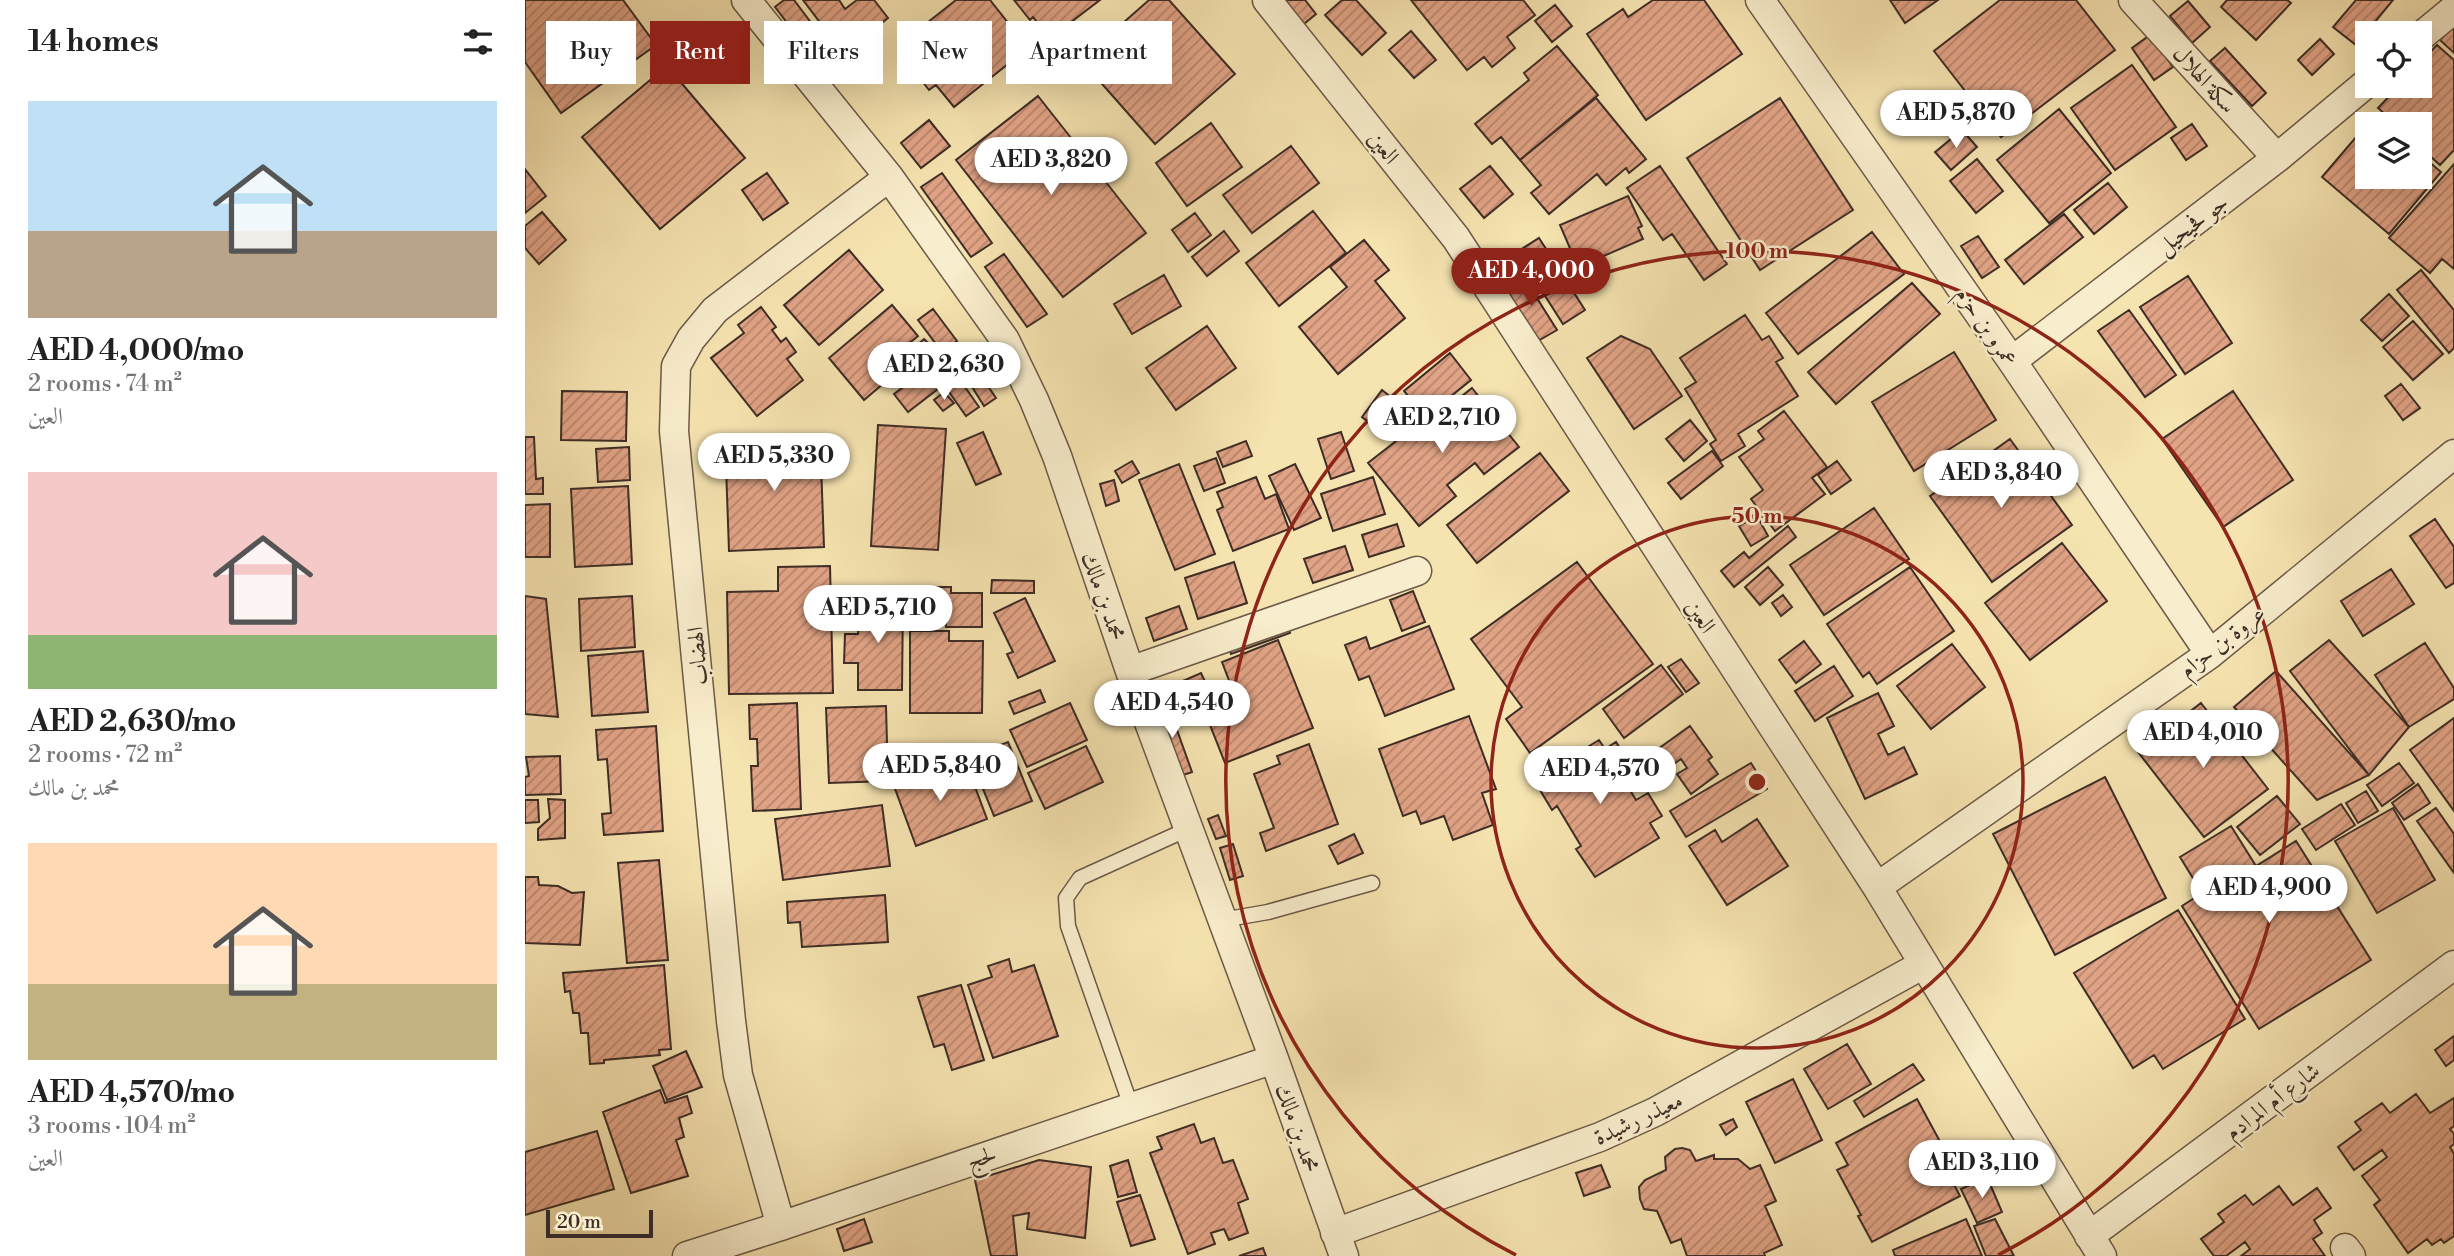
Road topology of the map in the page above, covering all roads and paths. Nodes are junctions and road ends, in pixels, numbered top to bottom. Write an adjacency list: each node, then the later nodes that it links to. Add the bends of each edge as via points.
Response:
1 (745, 0): 9 (street, محمد بن مالك)
2 (1267, 0): 17 (street, العين, via 1456,238)
3 (1760, 0): 10 (street, عمرو بن حزم)
4 (2133, 0): 8 (street, سكة الهلال)
5 (2454, 9): 6 (street)
6 (2432, 27)
7 (2355, 93): 8 (street, جو فحيحيل)
8 (2277, 158): 10 (street, جو فحيحيل)
9 (889, 177): 14 (street, محمد بن مالك, via 1005,340 1017,364 1057,456); 23 (street, الهضاب, via 715,310 676,366 674,431 731,1021 738,1074)
10 (2012, 361): 13 (street, عمرو بن حزم)
11 (2454, 454): 13 (street, عروة بن حزام)
12 (1417, 572): 14 (street)
13 (2210, 654): 17 (street, عروة بن حزام)
14 (1130, 671): 15 (street, محمد بن مالك)
15 (1188, 829): 18 (street, محمد بن مالك); 22 (lane, via 1080,878 1066,898 1067,926)
16 (1373, 883): 18 (lane)
17 (1877, 887): 19 (street, العين)
18 (1222, 920): 21 (street, محمد بن مالك)
19 (1924, 964): 24 (street, معيذر رشيدة, via 1655,1112); 25 (street, العين)
20 (2454, 965): 25 (street, شارع أم المرادم)
21 (1274, 1059): 22 (street, لحج); 24 (street, محمد بن مالك)
22 (1131, 1106): 23 (street, لحج)
23 (781, 1226): 26 (street, لحج)
24 (1339, 1245)
25 (2096, 1246)
26 (687, 1256)

